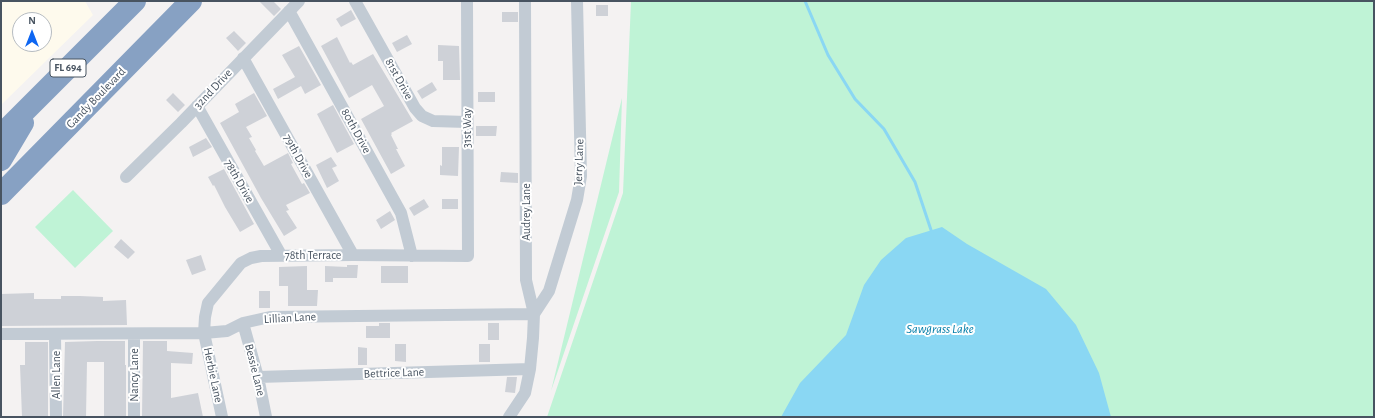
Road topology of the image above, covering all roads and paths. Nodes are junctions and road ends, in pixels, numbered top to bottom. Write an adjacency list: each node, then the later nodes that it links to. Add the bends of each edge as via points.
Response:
1 (135, 1): 10 (highway, FL 694)
2 (191, 1): 16 (highway, Gandy Boulevard)
3 (299, 1): 8 (street, 32nd Drive)
4 (355, 1): 12 (street, 81st Drive, via 415,108 422,116 433,121)
5 (467, 1): 12 (street, 31st Way)
6 (525, 1): 21 (street, Audrey Lane, via 526,280)
7 (578, 1): 21 (street, Jerry Lane, via 581,176 577,200 549,291)
8 (289, 11): 9 (street, 32nd Drive); 19 (street, 80th Drive, via 401,213)
9 (243, 58): 11 (street, 32nd Drive); 18 (street, 79th Drive)
10 (38, 98): 13 (highway, FL 694); 14 (highway)
11 (196, 106): 15 (street, 32nd Drive); 17 (street, 78th Drive)
12 (467, 122): 20 (street, 31st Way)
13 (1, 135)
14 (1, 160)
15 (126, 177)
16 (1, 194)
17 (281, 255): 18 (street, 78th Terrace); 23 (street, 78th Terrace, via 261,256 241,263 208,303)
18 (353, 255): 19 (street, 78th Terrace)
19 (412, 256): 20 (street, 78th Terrace)
20 (468, 256)
21 (534, 314): 22 (street, Lillian Lane, via 270,317); 27 (street, Audrey Lane)
22 (243, 323): 23 (street, Lillian Lane, via 227,331); 28 (street, Bessie Lane)
23 (204, 333): 26 (street, Lillian Lane); 31 (street, Herbie Lane)
24 (1, 334): 25 (street, Lillian Lane)
25 (56, 334): 26 (street, Lillian Lane); 29 (street, Allen Lane)
26 (134, 334): 30 (street, Nancy Lane)
27 (530, 369): 28 (street, Bettrice Lane); 33 (street, Audrey Lane, via 524,393)
28 (258, 377): 32 (street, Bessie Lane)
29 (56, 417)
30 (134, 417)
31 (222, 417)
32 (266, 417)
33 (509, 417)

